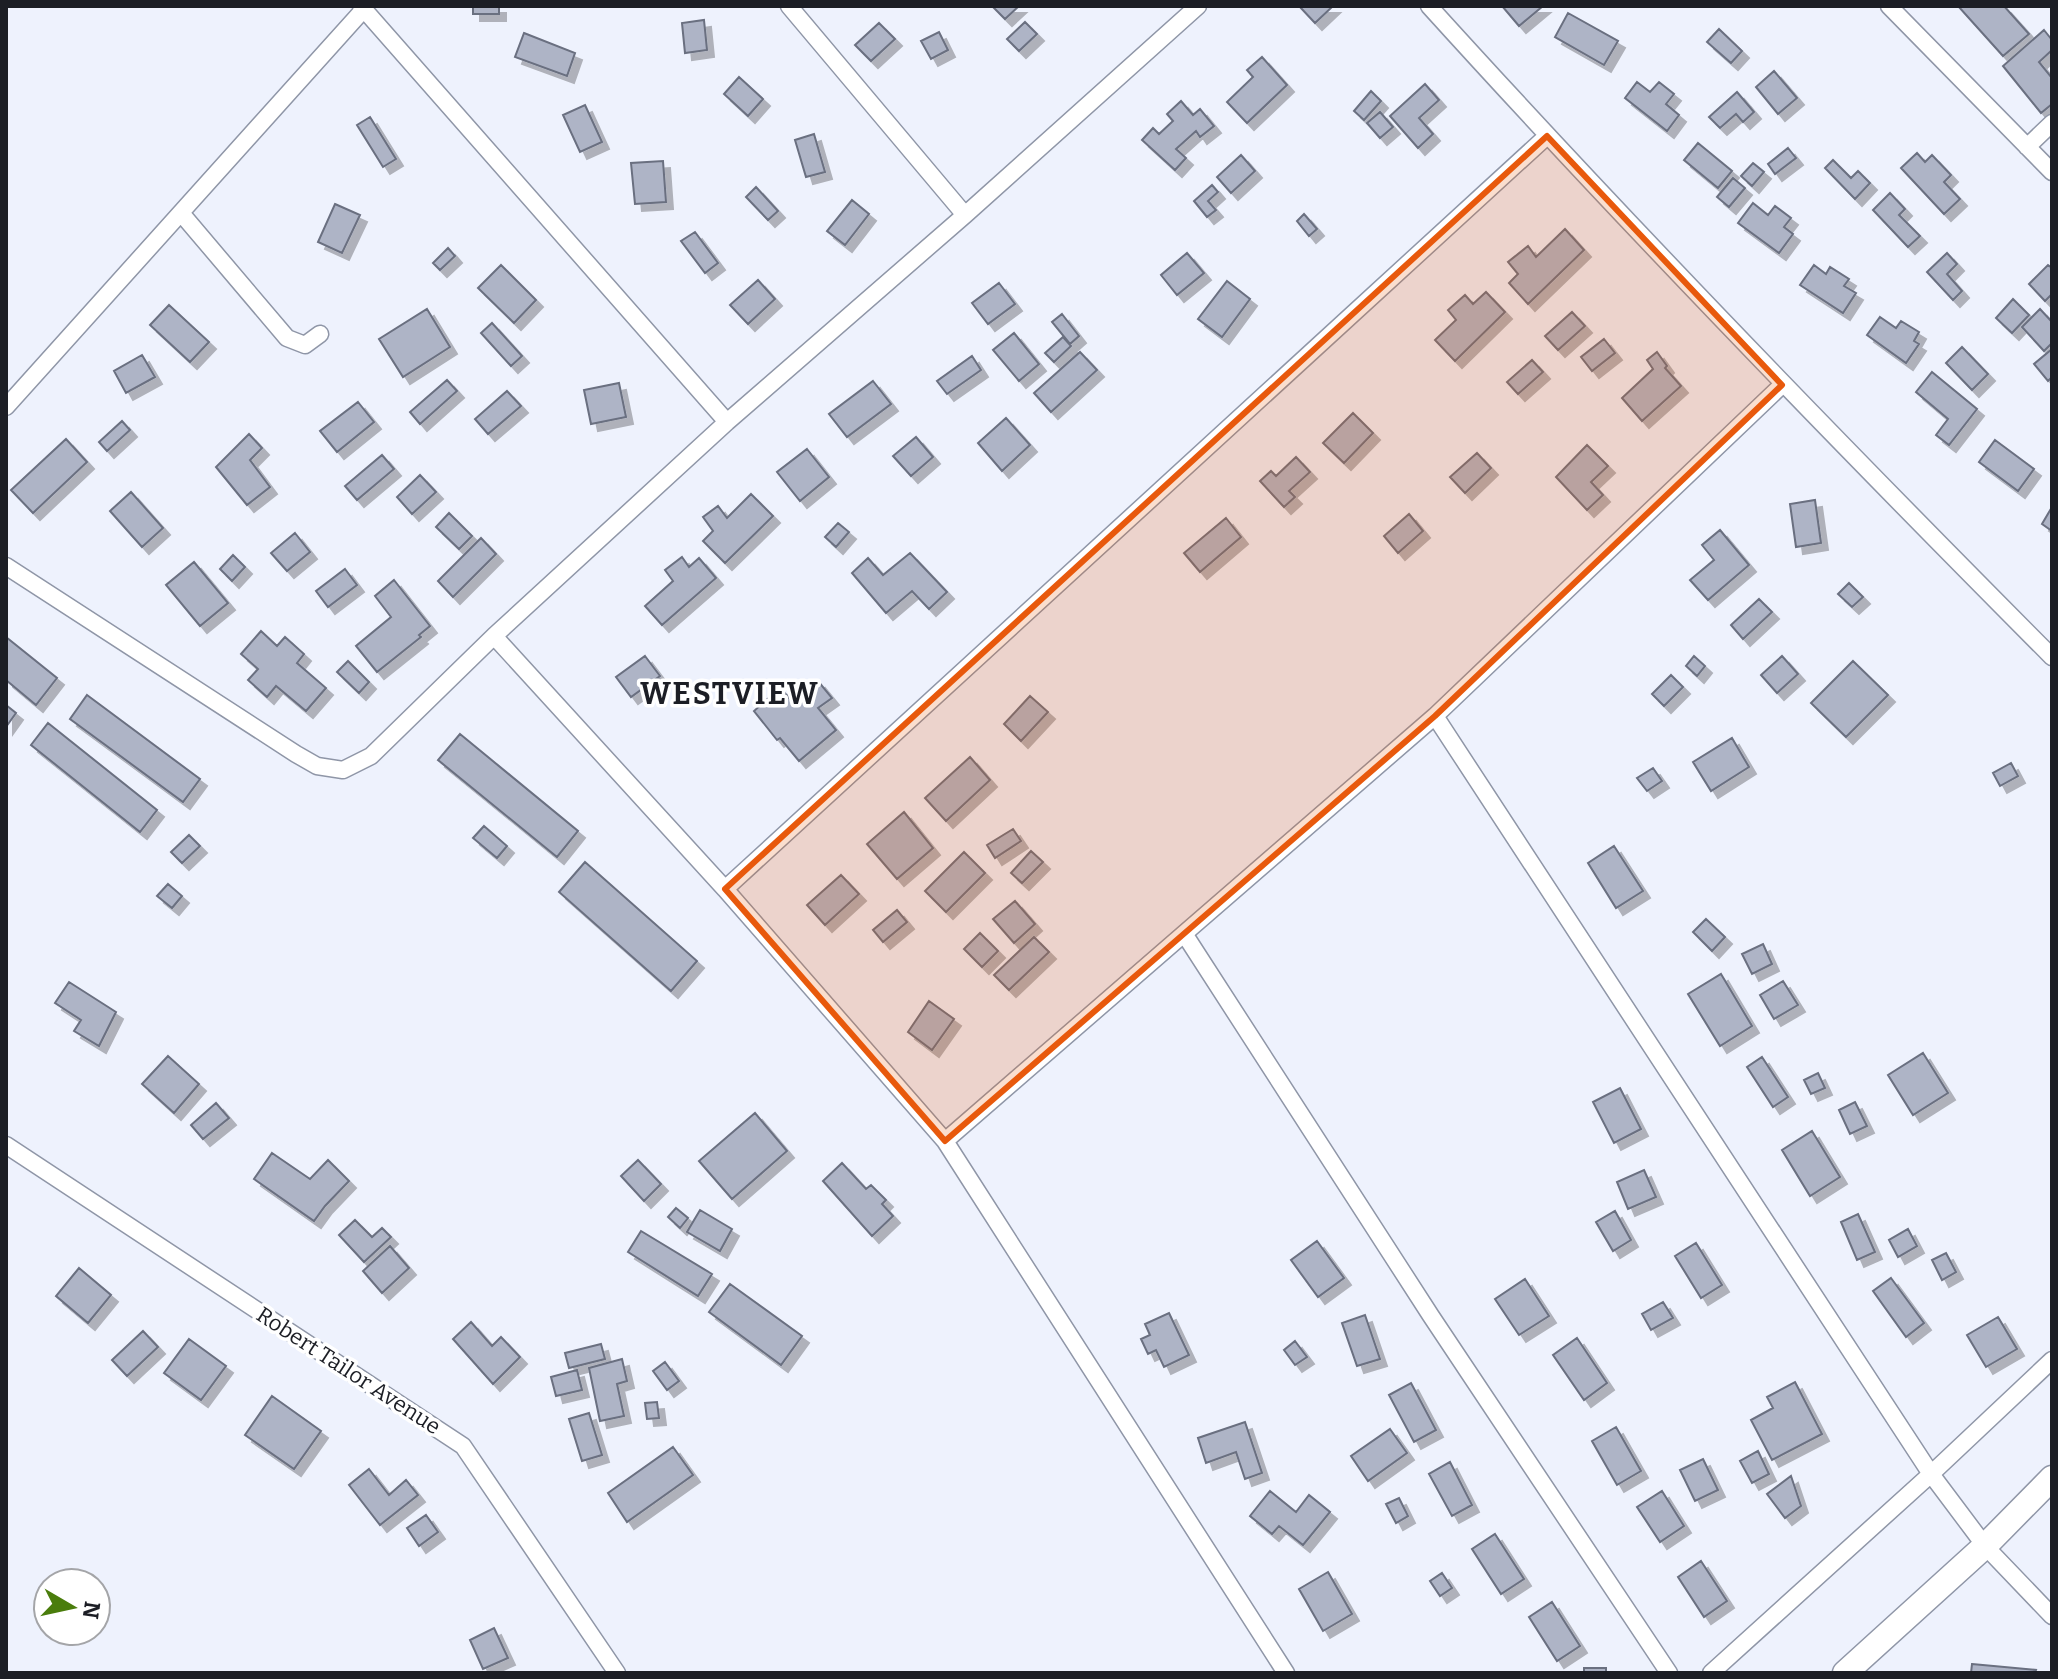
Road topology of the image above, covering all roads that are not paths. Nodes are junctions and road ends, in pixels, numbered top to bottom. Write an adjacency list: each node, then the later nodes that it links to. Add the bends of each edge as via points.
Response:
1 (789, 6): 11 (street)
2 (1198, 6): 11 (street)
3 (1429, 6): 7 (street)
4 (1889, 6): 8 (street)
5 (362, 8): 10 (street); 15 (street)
6 (2052, 123): 8 (street)
7 (1547, 136): 13 (street); 20 (street)
8 (2027, 147): 9 (street)
9 (2052, 172)
10 (181, 213): 12 (street, via 287,338 305,345); 14 (street)
11 (965, 215): 15 (street)
12 (320, 334)
13 (1782, 385): 18 (street); 19 (street)
14 (6, 407)
15 (727, 422): 17 (street)
16 (6, 566): 17 (street, via 296,754 317,766 343,770 371,756)
17 (494, 636): 20 (street)
18 (2052, 657)
19 (1435, 716): 21 (street); 25 (street)
20 (725, 889): 22 (street)
21 (1185, 935): 22 (street); 31 (street)
22 (945, 1141): 30 (street)
23 (6, 1145): 29 (street, Robert Tailor Avenue, via 463,1446)
24 (2052, 1360): 25 (street)
25 (1931, 1474): 27 (street); 32 (street)
26 (2052, 1478): 27 (main road)
27 (1985, 1546): 28 (street); 33 (main road)
28 (2052, 1616)
29 (617, 1673)
30 (1286, 1673)
31 (1669, 1673)
32 (1711, 1673)
33 (1845, 1673)

